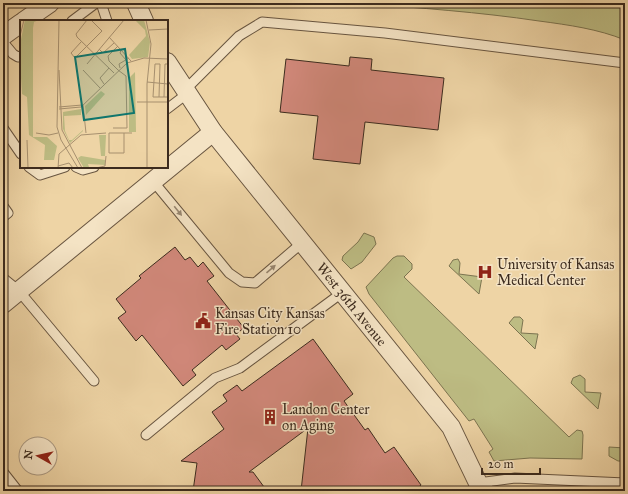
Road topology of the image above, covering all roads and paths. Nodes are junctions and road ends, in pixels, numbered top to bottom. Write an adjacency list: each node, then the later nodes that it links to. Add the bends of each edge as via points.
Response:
1 (50, 3): 5 (street)
2 (96, 3): 6 (lane)
3 (101, 3): 7 (lane)
4 (136, 3): 8 (street)
5 (25, 20)
6 (73, 20)
7 (107, 20)
8 (144, 20)
9 (20, 24): 10 (street)
10 (3, 36)
11 (3, 42): 12 (lane, via 13,54)
12 (20, 56)
13 (625, 63): 15 (lane, via 385,33 262,22 239,36)
14 (169, 70): 15 (street, West 36th Avenue)
15 (186, 91): 16 (lane); 18 (street, West 36th Avenue)
16 (168, 108)
17 (3, 128): 19 (lane)
18 (213, 132): 24 (street); 27 (street, West 36th Avenue)
19 (20, 153)
20 (31, 168): 21 (lane, via 40,175)
21 (62, 168)
22 (78, 168): 23 (lane)
23 (90, 168)
24 (153, 181): 27 (lane, one-way to 27, via 229,273 242,282 255,283); 29 (street)
25 (3, 206): 26 (lane, via 8,213)
26 (3, 216)
27 (303, 242): 30 (street, West 36th Avenue)
28 (3, 278): 29 (lane)
29 (19, 291): 31 (street); 32 (lane)
30 (343, 292): 33 (lane, via 240,368 215,378); 36 (street, West 36th Avenue, via 451,427)
31 (3, 304)
32 (94, 380)
33 (146, 435)
34 (3, 472): 37 (lane)
35 (625, 482): 36 (lane, via 515,478)
36 (480, 488)
37 (18, 491)

